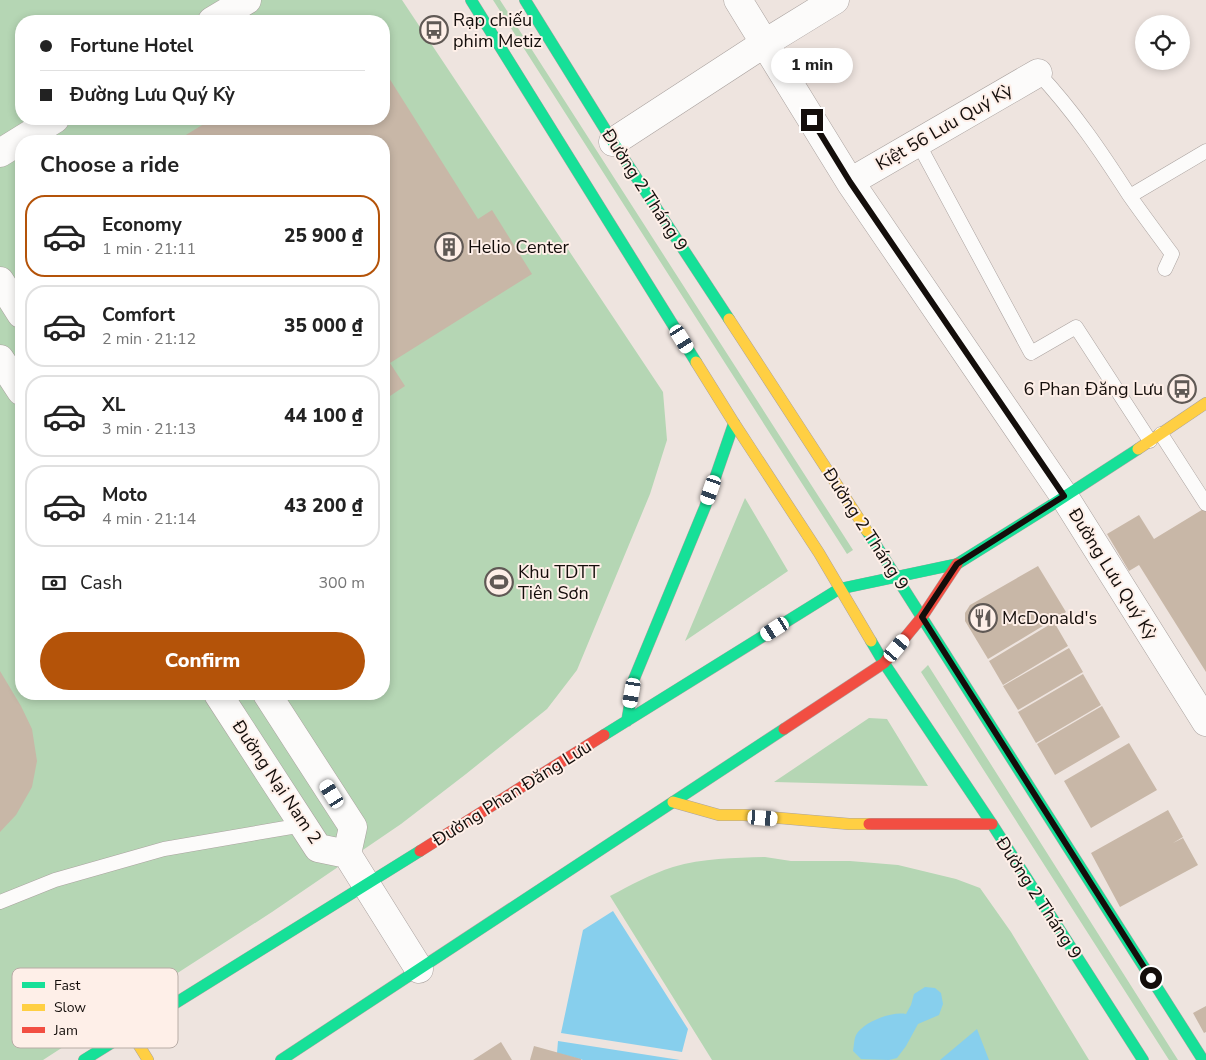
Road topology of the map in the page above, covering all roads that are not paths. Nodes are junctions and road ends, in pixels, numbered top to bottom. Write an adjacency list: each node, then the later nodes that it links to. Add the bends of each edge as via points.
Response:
1 (247, 0): 6 (street)
2 (471, 0): 24 (main road, Đường 2 Tháng 9)
3 (526, 0): 11 (main road, Đường 2 Tháng 9)
4 (738, 0): 7 (street, Đường Lưu Quý Kỳ)
5 (835, 0): 7 (street)
6 (222, 15)
7 (765, 43): 11 (street); 16 (street, Đường Lưu Quý Kỳ)
8 (1038, 73): 12 (street, Kiệt 56 Lưu Quý Kỳ); 17 (lane, via 1064,102)
9 (45, 125): 10 (street)
10 (29, 135)
11 (613, 142): 29 (main road, Đường 2 Tháng 9)
12 (918, 142): 16 (street, Kiệt 56 Lưu Quý Kỳ); 25 (lane, via 1031,353 1076,327)
13 (15, 144): 15 (street)
14 (1206, 151): 17 (lane)
15 (0, 153)
16 (850, 182): 26 (street, Đường Lưu Quý Kỳ)
17 (1130, 196): 18 (lane, via 1172,254)
18 (1165, 269)
19 (0, 281): 20 (street)
20 (15, 305)
21 (0, 359): 22 (street)
22 (15, 382)
23 (1206, 403): 25 (main road, Đường Phan Đăng Lưu)
24 (734, 423): 30 (main road, Đường 2 Tháng 9); 35 (main road, via 705,506 634,679)
25 (1155, 438): 26 (main road, Đường Phan Đăng Lưu); 27 (lane)
26 (1064, 496): 28 (main road, Đường Phan Đăng Lưu); 36 (street, Đường Lưu Quý Kỳ)
27 (1206, 504)
28 (957, 564): 29 (main road, Đường Phan Đăng Lưu); 31 (main road, Đường Phan Đăng Lưu)
29 (897, 577): 30 (main road, Đường Phan Đăng Lưu); 31 (main road, Đường 2 Tháng 9)
30 (839, 588): 32 (main road, Đường 2 Tháng 9); 35 (main road, Đường Phan Đăng Lưu)
31 (922, 617): 32 (main road, Đường Phan Đăng Lưu); 51 (main road, Đường 2 Tháng 9)
32 (884, 663): 37 (main road, Đường Phan Đăng Lưu); 38 (main road, Đường 2 Tháng 9)
33 (222, 700): 39 (street, Đường Nại Nam 2)
34 (271, 700): 40 (street, Đường Nại Nam 2, via 353,827)
35 (627, 722): 41 (main road, Đường Phan Đăng Lưu)
36 (1206, 722)
37 (673, 802): 38 (main road, via 719,815 849,824); 43 (main road, Đường Phan Đăng Lưu)
38 (992, 824): 50 (main road, Đường 2 Tháng 9)
39 (303, 825): 40 (street, Đường Nại Nam 2, via 318,848); 42 (lane, via 164,849 55,880)
40 (347, 854): 41 (street)
41 (366, 884): 43 (street); 44 (main road, Đường Phan Đăng Lưu)
42 (0, 902)
43 (419, 969): 49 (main road, Đường Phan Đăng Lưu)
44 (178, 1001)
45 (109, 1048): 47 (main road, Đường Phan Đăng Lưu)
46 (141, 1048): 48 (main road)
47 (84, 1060)
48 (148, 1060)
49 (281, 1060)
50 (1143, 1060)
51 (1203, 1060)

